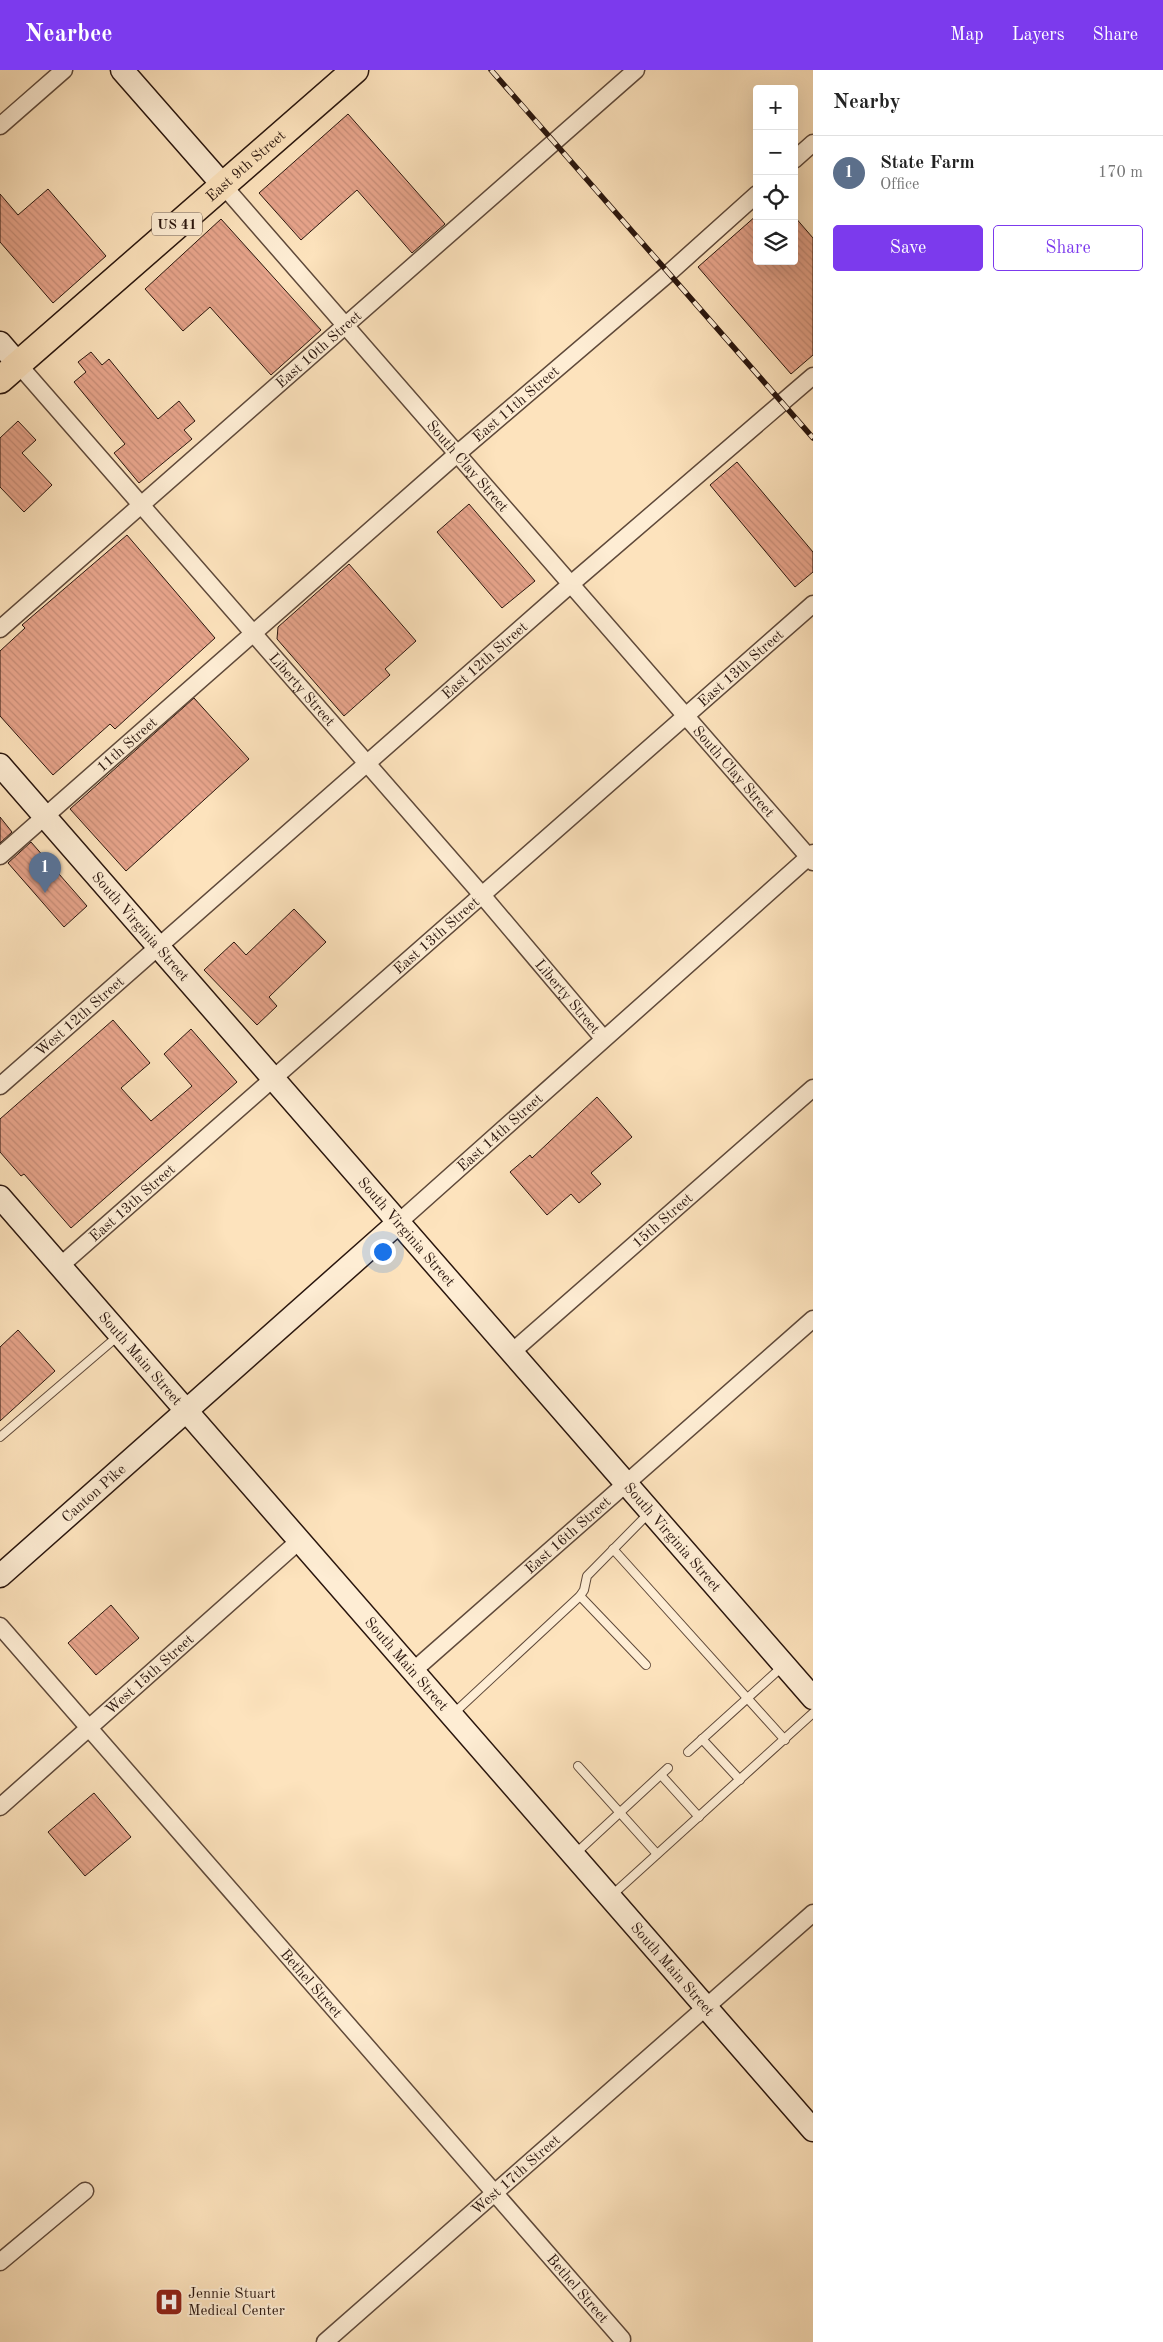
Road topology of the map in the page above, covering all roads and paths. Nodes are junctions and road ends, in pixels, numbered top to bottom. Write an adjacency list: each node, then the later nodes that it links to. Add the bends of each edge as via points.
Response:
1 (64, 70): 5 (street)
2 (122, 70): 8 (main road, South Clay Street)
3 (354, 70): 8 (main road, East 9th Street / US 41)
4 (636, 70): 10 (street, East 10th Street)
5 (0, 126)
6 (813, 143): 7 (street)
7 (798, 156)
8 (222, 184): 10 (street, South Clay Street); 12 (main road, East 9th Street / US 41)
9 (753, 198): 14 (street, East 11th Street)
10 (346, 326): 14 (street, South Clay Street); 15 (street, East 10th Street)
11 (0, 343): 12 (main road, Liberty Street)
12 (9, 372): 15 (street, Liberty Street)
13 (813, 376): 16 (street, East 12th Street)
14 (457, 454): 16 (street, South Clay Street); 19 (street, East 11th Street)
15 (142, 505): 18 (street, East 10th Street); 19 (street, Liberty Street)
16 (571, 584): 20 (street, South Clay Street); 21 (street, East 12th Street)
17 (813, 604): 20 (street, East 13th Street)
18 (0, 629)
19 (254, 633): 21 (street, Liberty Street); 23 (street, 11th Street)
20 (686, 716): 25 (street, South Clay Street); 26 (street, East 13th Street)
21 (367, 763): 26 (street, Liberty Street); 27 (street, East 12th Street)
22 (0, 765): 23 (main road, South Virginia Street)
23 (45, 816): 24 (street, 11th Street); 27 (main road, South Virginia Street)
24 (0, 856)
25 (811, 858): 28 (street, East 14th Street)
26 (482, 895): 28 (street, Liberty Street); 29 (street, East 13th Street)
27 (158, 946): 29 (main road, South Virginia Street); 30 (street, West 12th Street)
28 (603, 1038): 33 (street, East 14th Street)
29 (273, 1078): 33 (main road, South Virginia Street); 34 (street, East 13th Street)
30 (0, 1086)
31 (813, 1088): 37 (street, 15th Street)
32 (0, 1197): 34 (main road, South Main Street)
33 (399, 1222): 37 (main road, South Virginia Street); 38 (main road, East 14th Street)
34 (60, 1266): 36 (main road, South Main Street)
35 (813, 1319): 40 (street, East 16th Street)
36 (120, 1334): 38 (main road, South Main Street); 39 (lane)
37 (512, 1352): 40 (main road, South Virginia Street)
38 (185, 1410): 42 (main road, South Main Street); 44 (main road, Canton Pike)
39 (0, 1437)
40 (626, 1483): 41 (main road, South Virginia Street); 49 (street, East 16th Street)
41 (650, 1511): 43 (lane); 48 (main road, South Virginia Street)
42 (300, 1541): 49 (main road, South Main Street); 54 (street, West 15th Street)
43 (613, 1549): 45 (lane, via 587,1576); 50 (lane)
44 (0, 1576)
45 (580, 1596): 47 (lane); 53 (lane)
46 (0, 1626): 54 (street, Bethel Street)
47 (646, 1665)
48 (784, 1665): 50 (lane); 51 (main road, South Virginia Street)
49 (413, 1671): 53 (main road, South Main Street)
50 (748, 1698): 55 (lane); 56 (lane)
51 (813, 1698)
52 (813, 1713): 56 (lane)
53 (452, 1715): 66 (main road, South Main Street)
54 (89, 1727): 62 (street, West 15th Street); 72 (street, Bethel Street)
55 (702, 1739): 57 (lane); 61 (lane)
56 (785, 1740): 61 (lane)
57 (688, 1752)
58 (578, 1766): 63 (lane)
59 (668, 1768): 60 (lane)
60 (661, 1775): 63 (lane); 64 (lane)
61 (740, 1780): 64 (lane)
62 (0, 1807)
63 (620, 1812): 65 (lane); 66 (lane)
64 (699, 1817): 65 (lane)
65 (657, 1854): 67 (lane)
66 (573, 1855): 67 (main road, South Main Street)
67 (610, 1897): 69 (main road, South Main Street)
68 (813, 1913): 69 (street, West 17th Street)
69 (706, 2007): 70 (main road, South Main Street); 72 (street, West 17th Street)
70 (813, 2130)
71 (85, 2191): 73 (street)
72 (495, 2193): 74 (street, Bethel Street); 75 (street, West 17th Street)
73 (0, 2262)
74 (622, 2339)
75 (325, 2342)

